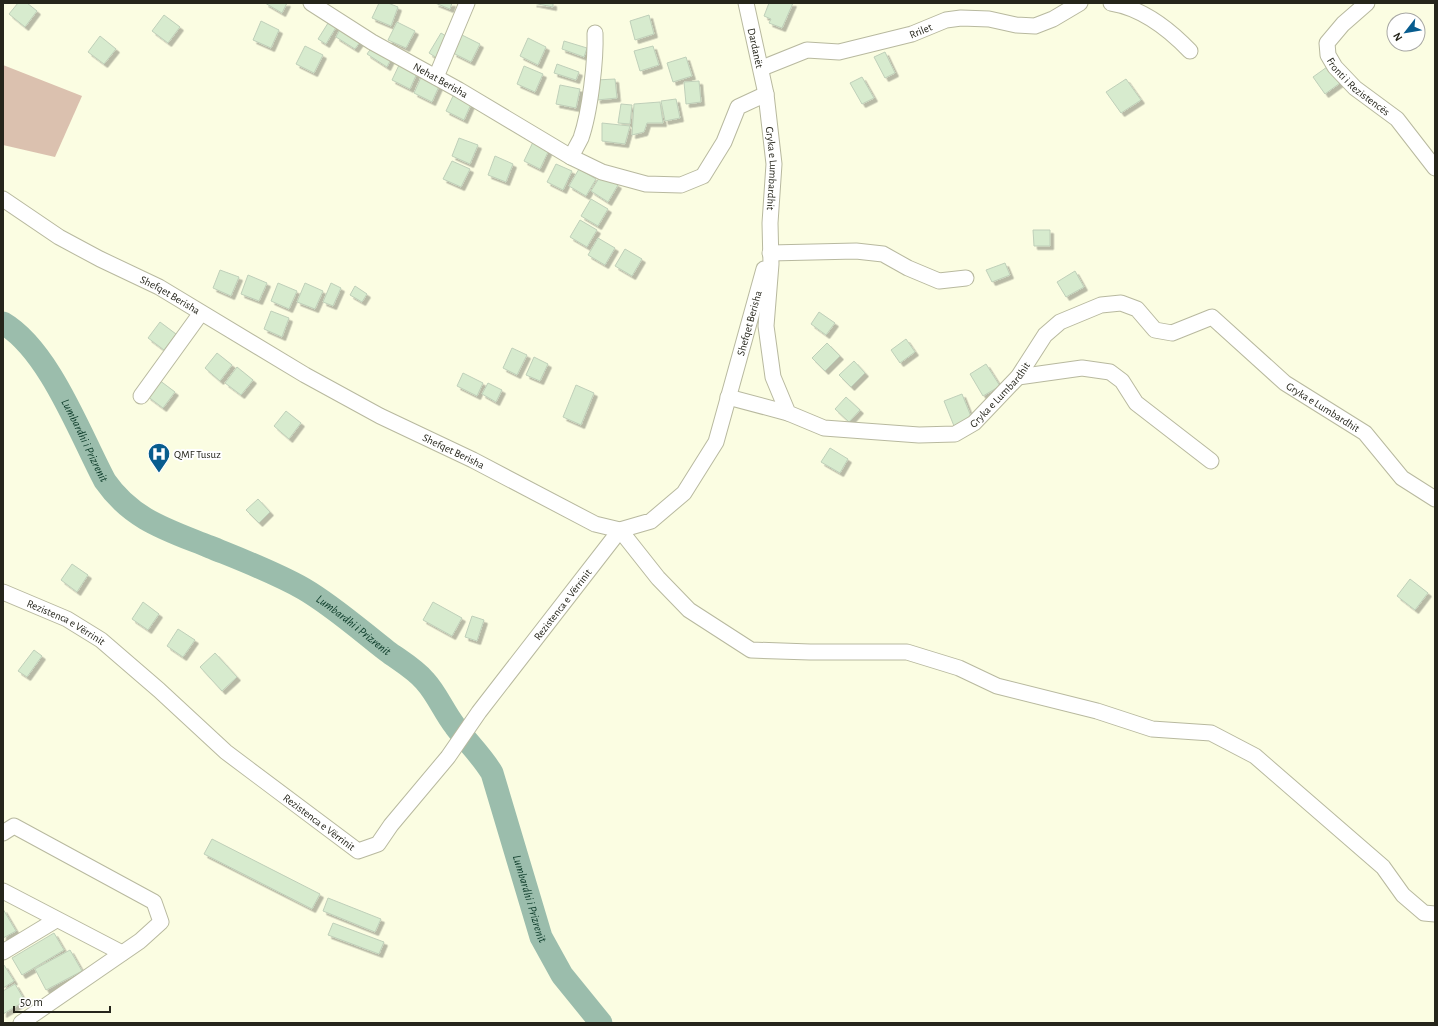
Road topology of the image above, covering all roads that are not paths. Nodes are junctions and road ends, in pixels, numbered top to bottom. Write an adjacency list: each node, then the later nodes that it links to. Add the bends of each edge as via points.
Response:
1 (312, 3): 10 (street, Nehat Berisha, via 372,42)
2 (467, 3): 10 (street)
3 (746, 3): 9 (street, Dardanët)
4 (1111, 3): 8 (street, via 1146,14 1177,37)
5 (1367, 3): 13 (street, Fronti i Rezistencës, via 1343,24 1327,43 1328,55 1335,67 1355,88 1397,119)
6 (1070, 5): 9 (street, Rrilet, via 1053,19 1035,26 989,19 946,20 912,34 839,52 807,50)
7 (594, 33): 12 (street, via 596,53 587,110 581,138)
8 (1190, 51)
9 (762, 68): 11 (street, Dardanët)
10 (436, 77): 12 (street, Nehat Berisha)
11 (766, 94): 12 (street, Nehat Berisha, via 738,107 724,142 703,176 681,185 646,184 602,172); 15 (street, Gryka e Lumbardhit, via 774,164)
12 (571, 157)
13 (1435, 168)
14 (3, 199): 17 (street, Shefqet Berisha, via 59,237 159,287)
15 (770, 253): 16 (street, via 856,251 883,254 939,281); 20 (street, Shefqet Berisha); 21 (street, Gryka e Lumbardhit, via 766,326 773,377)
16 (966, 278)
17 (201, 313): 19 (street); 24 (street, Shefqet Berisha, via 380,416 473,460 595,524)
18 (1018, 377): 21 (street, Gryka e Lumbardhit, via 974,423 955,434 920,435 824,428); 22 (street, via 1082,368 1110,372 1122,381 1136,403); 23 (street, Gryka e Lumbardhit, via 1045,335 1060,322 1101,305 1121,303 1137,309 1155,330 1172,333 1212,317 1285,383 1365,433 1402,478)
19 (141, 396)
20 (728, 397): 21 (street); 24 (street, Shefqet Berisha, via 716,442 684,493 652,521)
21 (788, 413)
22 (1211, 461)
23 (1435, 499)
24 (620, 530): 25 (street, Rezistenca e Vërrinit, via 479,712 448,757 378,844 358,851 226,752 160,690 101,640 67,619); 28 (street, via 658,578 688,610 751,650 907,652 958,668 997,686 1097,711 1152,729 1211,734 1255,756 1383,867 1408,900 1424,913)
25 (3, 592)
26 (3, 833): 31 (street, via 14,826 154,902 161,922)
27 (3, 891): 29 (street)
28 (1435, 914)
29 (56, 920): 30 (street); 31 (street)
30 (3, 952)
31 (122, 953): 32 (street)
32 (21, 1023)

